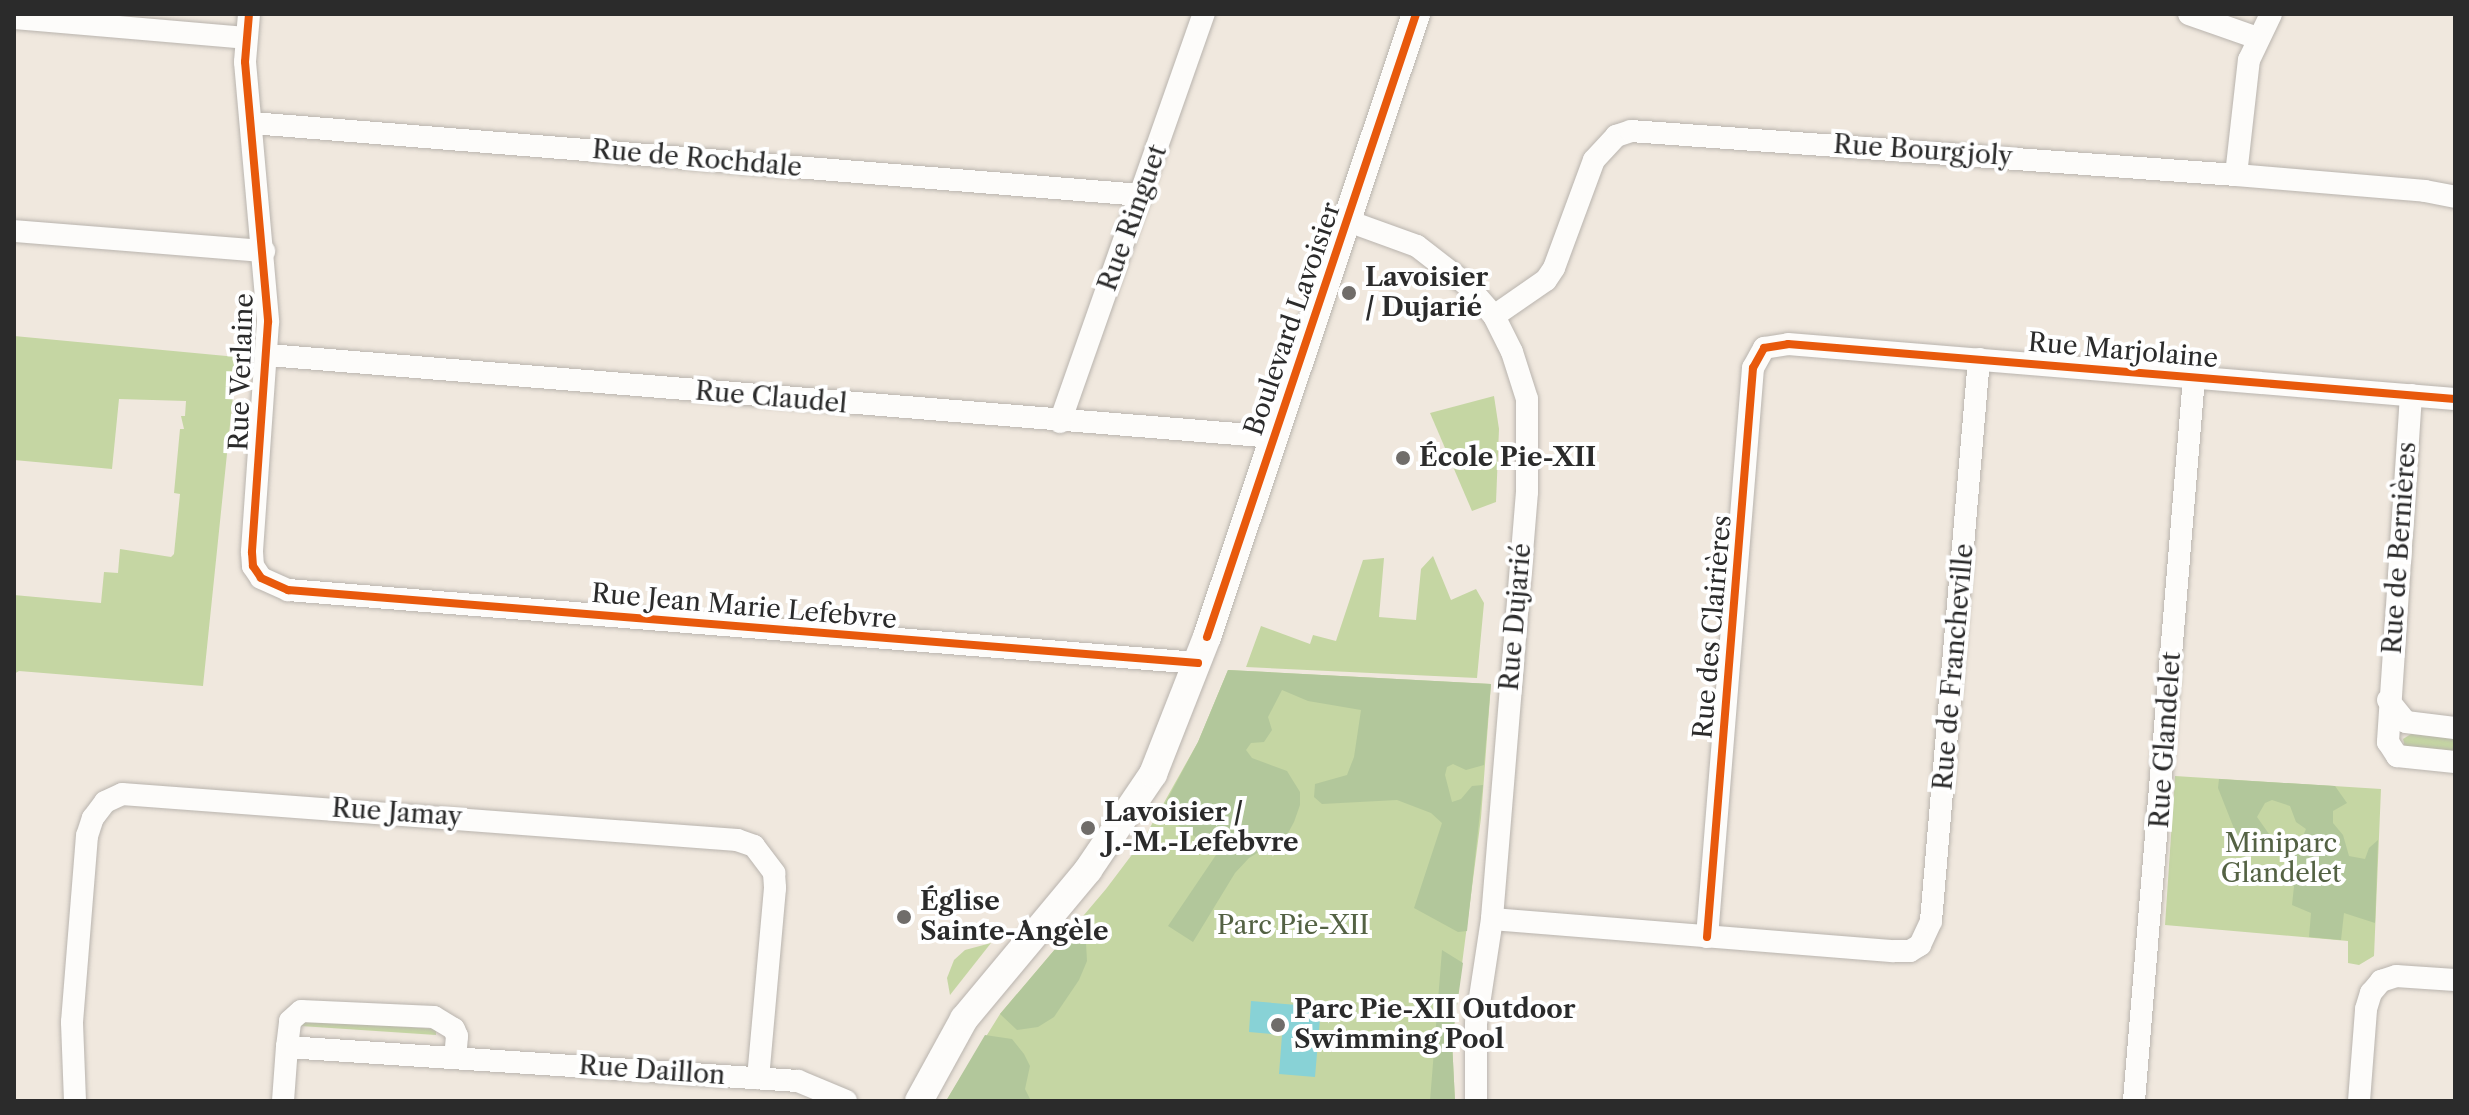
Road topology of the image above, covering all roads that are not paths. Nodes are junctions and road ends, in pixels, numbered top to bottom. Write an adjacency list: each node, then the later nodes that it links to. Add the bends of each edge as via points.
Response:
1 (249, 14): 8 (street, Rue Verlaine)
2 (1204, 14): 12 (street, Rue Ringuet)
3 (1416, 14): 14 (street, Boulevard Lavoisier)
4 (2189, 14): 9 (street)
5 (2271, 14): 9 (street)
6 (40, 17): 7 (street); 8 (street)
7 (14, 18)
8 (246, 38): 10 (street, Rue Verlaine)
9 (2257, 38): 11 (street, via 2249,60)
10 (252, 123): 12 (street, Rue de Rochdale); 16 (street, Rue Verlaine)
11 (2236, 175): 13 (street, Rue Bourgjoly); 17 (street, Rue Bourgjoly, via 1631,131 1616,136 1594,160 1546,280)
12 (1142, 195): 24 (street, Rue Ringuet)
13 (2455, 197)
14 (1348, 221): 17 (street, Rue Dujarié, via 1417,246 1466,284); 25 (street, Boulevard Lavoisier)
15 (14, 231): 16 (street)
16 (264, 251): 19 (street, Rue Verlaine)
17 (1494, 316): 31 (street, Rue Dujarié, via 1521,375 1529,431)
18 (1788, 344): 20 (street, Rue Marjolaine); 32 (street, Rue des Clairières, via 1764,348 1753,368)
19 (268, 355): 24 (street, Rue Claudel); 26 (street, Rue Verlaine, via 253,566 261,578)
20 (1979, 359): 21 (street, Rue Marjolaine); 32 (street, Rue de Francheville, via 1931,921 1920,945 1894,951)
21 (2194, 378): 22 (street, Rue Marjolaine); 42 (street, Rue Glandelet)
22 (2411, 395): 23 (street, Rue Marjolaine); 28 (street, Rue de Bernières)
23 (2455, 399)
24 (1060, 422): 25 (street, Rue Claudel)
25 (1274, 437): 27 (street, Boulevard Lavoisier)
26 (288, 590): 27 (street, Rue Jean Marie Lefebvre)
27 (1198, 663): 40 (street, Boulevard Lavoisier, via 1153,774 1137,800 1088,870 964,1019)
28 (2388, 700): 29 (street, via 2398,716 2415,725); 30 (street, Rue de Bernières, via 2388,742 2397,756)
29 (2455, 728)
30 (2455, 762)
31 (1492, 919): 32 (street); 41 (street, Rue Dujarié, via 1476,1023)
32 (1707, 937)
33 (2455, 980): 43 (street, via 2396,976 2381,981 2371,993)
34 (287, 1047): 35 (street, Rue Daillon); 35 (street, via 290,1021 301,1011 434,1017 454,1029); 38 (street)
35 (455, 1058): 36 (street, Rue Daillon)
36 (758, 1078): 37 (street, Rue Jamay, via 775,888 770,866 754,846 721,838 122,794 105,802 87,836 72,1022); 39 (street, Rue Daillon, via 798,1081)
37 (75, 1101)
38 (283, 1101)
39 (846, 1101)
40 (919, 1101)
41 (1476, 1101)
42 (2134, 1101)
43 (2359, 1101)

